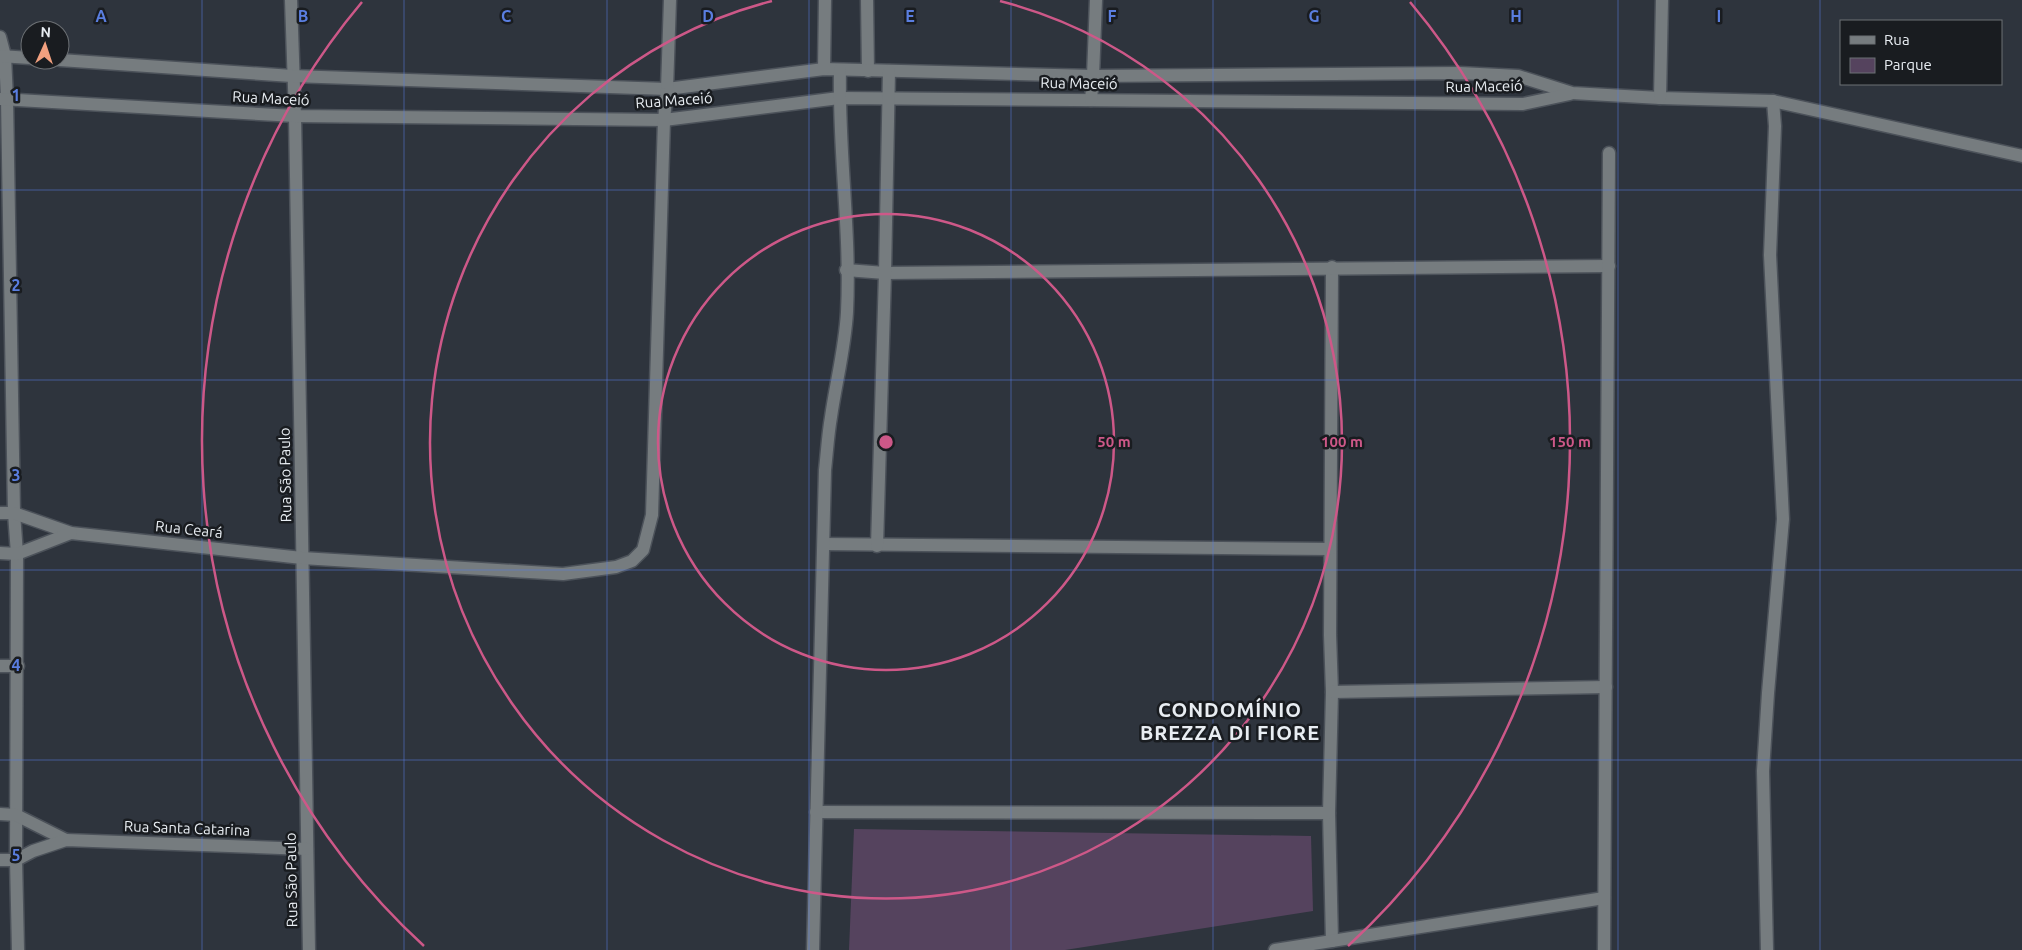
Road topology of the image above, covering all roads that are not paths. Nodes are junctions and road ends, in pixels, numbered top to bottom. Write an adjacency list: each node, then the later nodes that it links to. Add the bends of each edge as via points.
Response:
1 (291, 0): 15 (street, Rua São Paulo)
2 (670, 0): 17 (street, Rua Ceará)
3 (825, 0): 11 (street)
4 (867, 0): 13 (street)
5 (1096, 0): 16 (street)
6 (1662, 0): 21 (street)
7 (0, 37): 8 (street)
8 (2, 56): 9 (street); 22 (street)
9 (20, 57)
10 (70, 61): 15 (street, Rua Maceió)
11 (824, 69): 12 (street, Rua Maceió); 17 (street, Rua Maceió)
12 (840, 70): 13 (street, Rua Maceió); 19 (street)
13 (868, 71): 14 (street, Rua Maceió)
14 (888, 71): 16 (street, Rua Maceió); 20 (street)
15 (292, 76): 17 (street, Rua Maceió); 25 (street, Rua São Paulo)
16 (1093, 76): 18 (street, Rua Maceió, via 1460,73 1518,76); 23 (street)
17 (667, 89): 26 (street, Rua Ceará)
18 (1572, 93): 21 (street); 23 (street, Rua Maceió, via 1522,104)
19 (839, 98): 20 (street, Rua Maceió); 26 (street, Rua Maceió); 31 (street, via 846,194)
20 (887, 98): 23 (street, Rua Maceió); 32 (street)
21 (1660, 98): 24 (street)
22 (3, 99): 25 (street, Rua Maceió); 34 (street)
23 (1090, 100)
24 (1773, 101): 28 (street); 61 (street, via 1776,126 1770,255 1783,519 1763,771)
25 (295, 116): 26 (street, Rua Maceió); 41 (street, Rua São Paulo)
26 (664, 120): 41 (street, Rua Ceará, via 652,514 643,550 632,562 616,567 563,574)
27 (1609, 153): 29 (street)
28 (2022, 156)
29 (1609, 266): 30 (street); 44 (street)
30 (1332, 267): 32 (street); 38 (street)
31 (846, 270): 32 (street); 36 (street, via 846,321 825,470)
32 (885, 273): 37 (street)
33 (0, 513): 34 (street, Rua Ceará)
34 (14, 513): 35 (street, Rua Ceará); 40 (street)
35 (71, 533): 40 (street, Rua Ceará); 41 (street, Rua Ceará)
36 (824, 544): 37 (street); 46 (street)
37 (877, 546): 38 (street)
38 (1330, 549): 45 (street)
39 (0, 553): 40 (street, Rua Ceará)
40 (17, 554): 43 (street)
41 (302, 558): 51 (street, Rua São Paulo)
42 (0, 666): 43 (street)
43 (18, 666): 49 (street)
44 (1606, 687): 45 (street); 54 (street)
45 (1332, 692): 47 (street)
46 (816, 812): 47 (street); 58 (street)
47 (1328, 813): 55 (street)
48 (0, 814): 49 (street, Rua Santa Catarina)
49 (16, 814): 50 (street, Rua Santa Catarina); 53 (street)
50 (66, 840): 51 (street, Rua Santa Catarina); 53 (street, Rua Santa Catarina)
51 (307, 849): 57 (street, Rua São Paulo)
52 (0, 860): 53 (street, Rua Santa Catarina)
53 (16, 860): 56 (street)
54 (1604, 898): 55 (street); 60 (street)
55 (1332, 941): 59 (street)
56 (18, 950)
57 (309, 950)
58 (812, 950)
59 (1275, 950)
60 (1604, 950)
61 (1767, 950)

